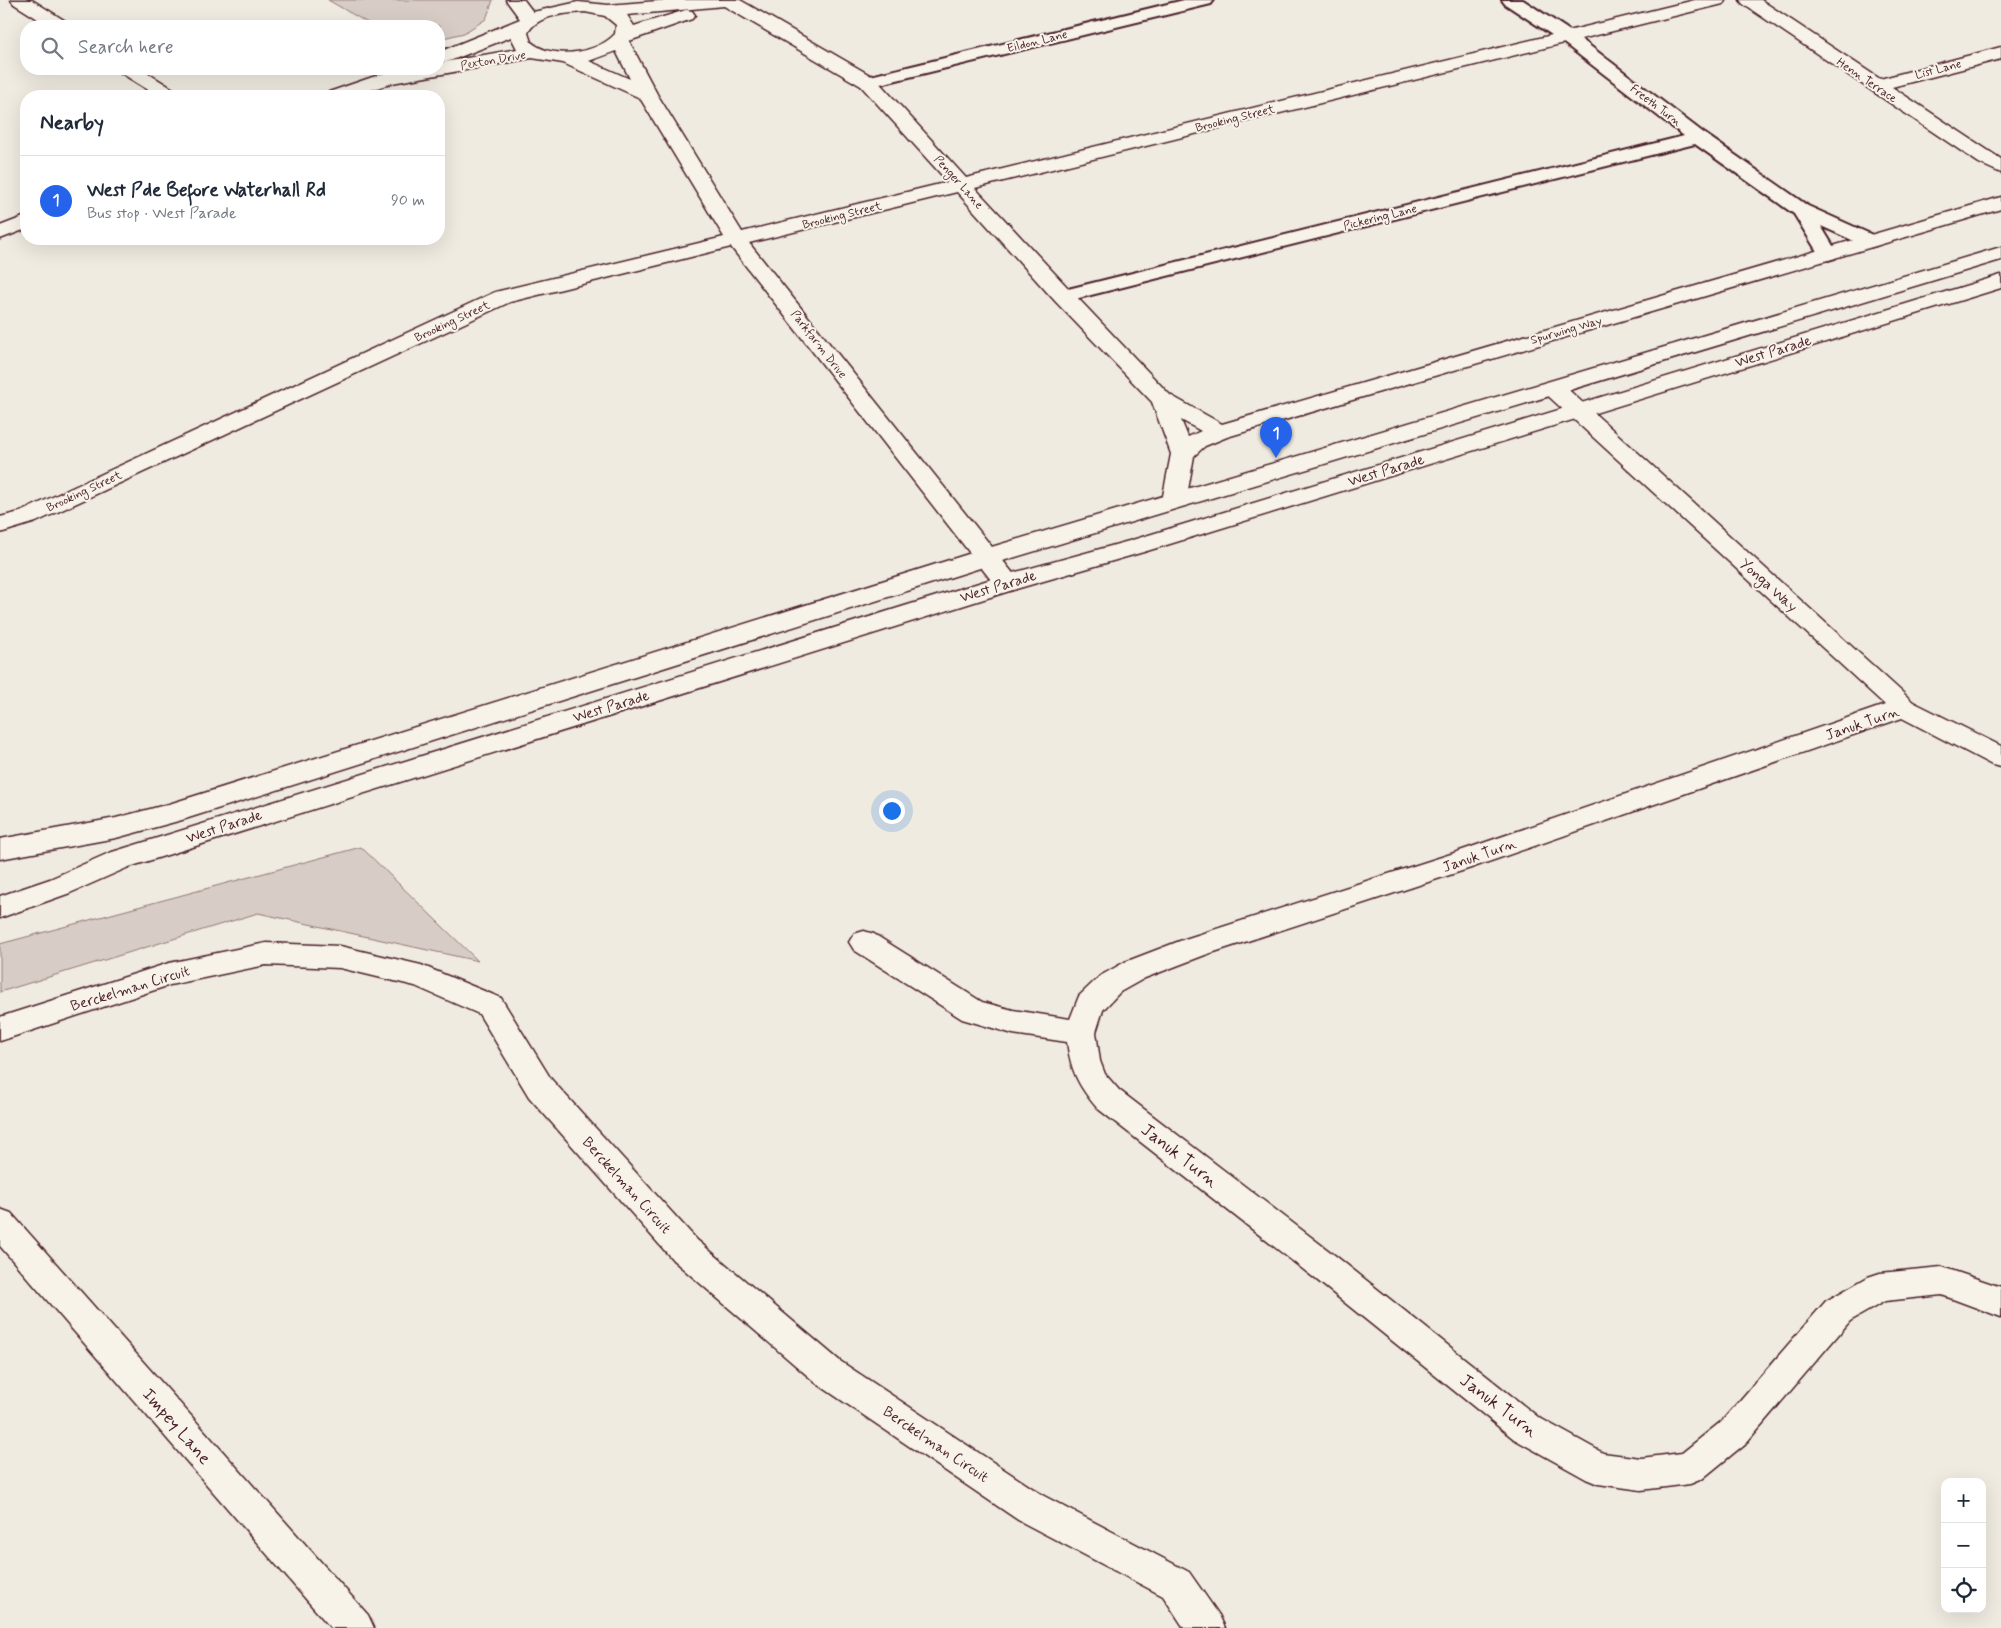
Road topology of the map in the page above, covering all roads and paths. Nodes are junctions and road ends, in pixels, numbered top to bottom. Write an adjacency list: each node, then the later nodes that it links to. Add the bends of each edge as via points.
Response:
1 (20, 0): 11 (street)
2 (514, 0): 12 (street)
3 (567, 0): 9 (street)
4 (729, 0): 10 (street); 14 (street); 24 (street, Penger Lane)
5 (1205, 0): 24 (lane, Eildon Lane)
6 (1510, 0): 13 (lane, Freeth Turn)
7 (1717, 0): 13 (street, Brooking Street)
8 (1748, 0): 25 (street, Henn Terrace)
9 (585, 7): 10 (street); 12 (street, via 550,11)
10 (607, 11): 14 (street, Parkfarm Drive, via 625,24)
11 (52, 20)
12 (527, 22): 15 (street, via 519,37); 17 (street, Pexton Drive)
13 (1567, 37): 29 (lane, Freeth Turn); 31 (street, Brooking Street)
14 (622, 39): 18 (street, via 598,53); 28 (street, Parkfarm Drive)
15 (534, 52): 18 (street); 19 (street, Pexton Drive)
16 (2001, 53): 25 (street, List Lane)
17 (445, 56)
18 (567, 58): 28 (street)
19 (445, 68)
20 (138, 75): 26 (street)
21 (398, 75): 23 (street, Pexton Drive)
22 (404, 75): 23 (street, Pexton Drive)
23 (393, 77): 27 (street, Pexton Drive)
24 (868, 82): 31 (street, Penger Lane)
25 (1875, 86): 30 (street, Henn Terrace)
26 (161, 90)
27 (354, 90)
28 (647, 94): 37 (street, Parkfarm Drive)
29 (1698, 138): 34 (lane, Freeth Turn); 42 (lane, Pickering Lane)
30 (1994, 163): 32 (street, Henn Terrace)
31 (962, 185): 37 (street, Brooking Street); 42 (street, Penger Lane)
32 (2001, 195)
33 (2001, 203): 38 (street, Spurwing Way)
34 (1801, 210): 38 (lane, Freeth Turn); 40 (lane, Freeth Turn)
35 (20, 225): 36 (street)
36 (0, 233)
37 (737, 241): 49 (street, Brooking Street, via 503,297 28,517); 50 (street, Parkfarm Drive)
38 (1870, 241): 40 (street, Spurwing Way)
39 (2001, 253): 43 (street, West Parade)
40 (1828, 254): 46 (street, Spurwing Way)
41 (2001, 281): 45 (street, West Parade)
42 (1062, 296): 44 (street, Penger Lane)
43 (1553, 388): 45 (street, Yonga Way); 48 (street, West Parade)
44 (1162, 400): 46 (street, Penger Lane); 47 (street, Penger Lane)
45 (1577, 411): 51 (street, West Parade); 52 (street, Yonga Way)
46 (1219, 432): 47 (street, Spurwing Way, via 1197,441)
47 (1183, 454): 48 (street)
48 (1174, 501): 50 (street, West Parade)
49 (0, 525)
50 (987, 557): 51 (street, Parkfarm Drive); 54 (street, West Parade, via 172,813 116,828)
51 (1007, 583): 55 (street, West Parade, via 119,860 60,886)
52 (1904, 708): 53 (street, Yonga Way); 58 (street, Januk Turn, via 1461,862 1194,947 1135,970 1110,984 1090,1004)
53 (2001, 758)
54 (0, 849)
55 (0, 907)
56 (864, 942): 58 (street, via 973,1011 1013,1022)
57 (0, 1029): 62 (street, Berckelman Circuit, via 169,974 266,954 340,957 412,974 490,1006 540,1088 685,1250 828,1372 1031,1508 1176,1584)
58 (1081, 1032): 60 (street, Januk Turn, via 1092,1080 1108,1099 1526,1428 1598,1468 1641,1474 1690,1468 1734,1432 1838,1311 1880,1287 1942,1281)
59 (0, 1223): 61 (street, Impey Lane)
60 (2001, 1303)
61 (355, 1628)
62 (1206, 1628)

